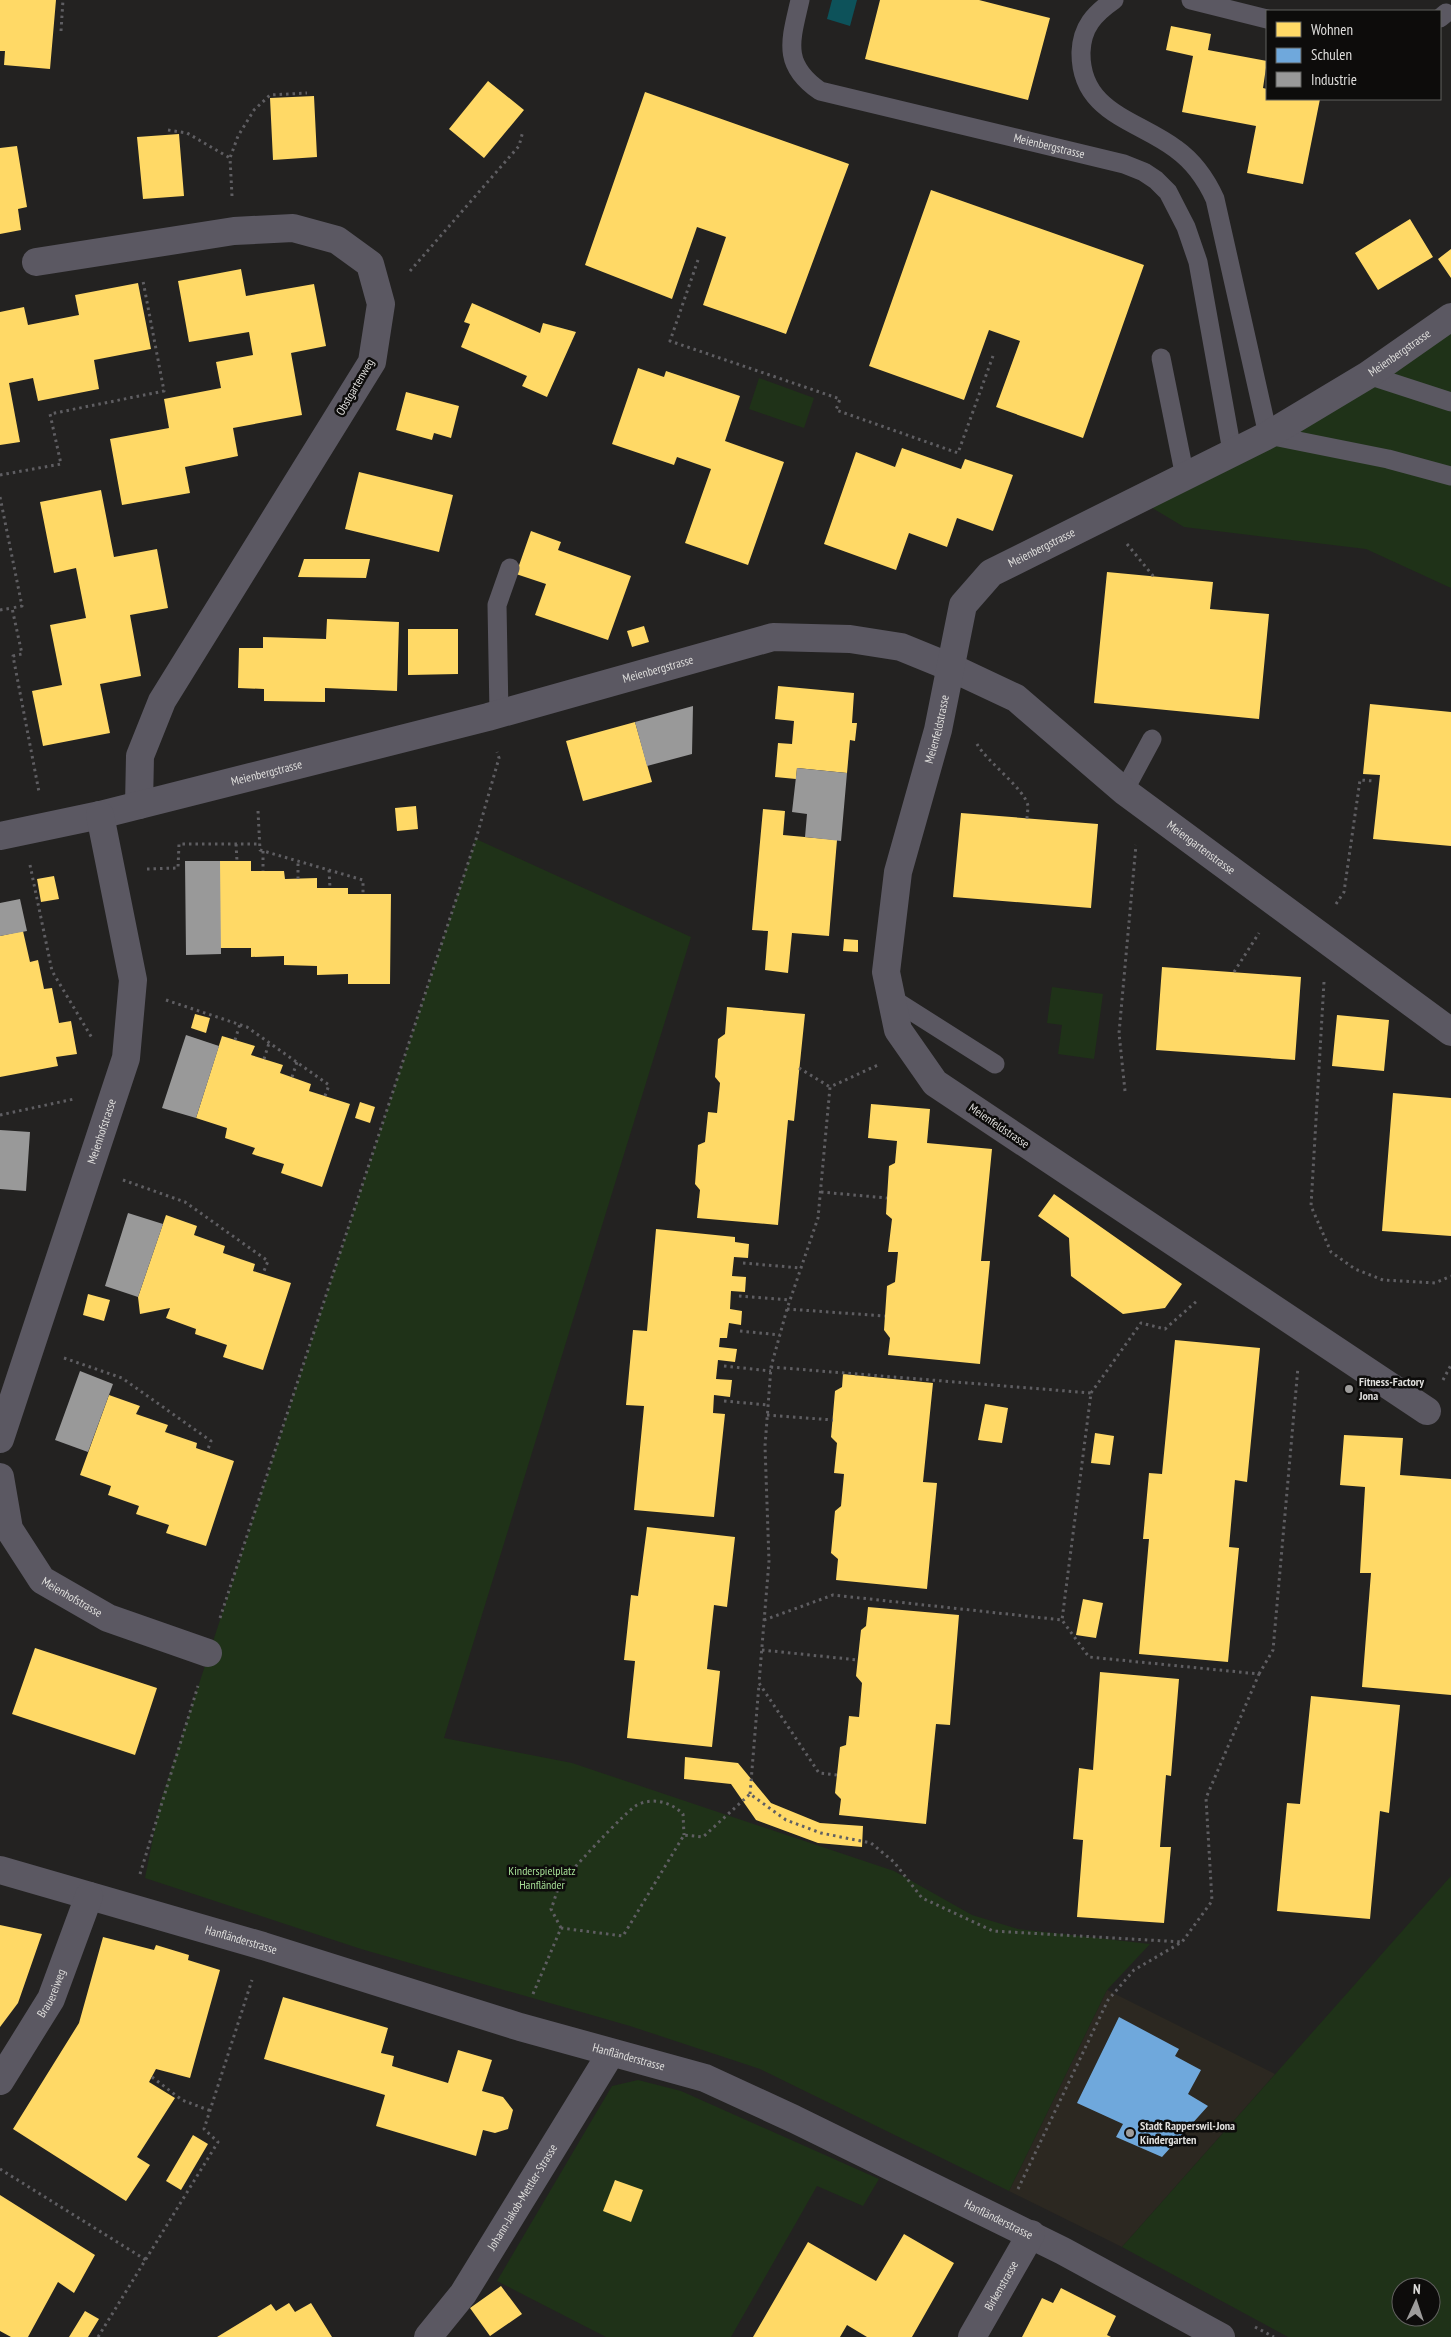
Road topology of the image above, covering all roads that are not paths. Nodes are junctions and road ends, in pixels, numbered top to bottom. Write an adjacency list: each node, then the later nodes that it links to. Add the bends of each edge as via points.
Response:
1 (800, 0): 11 (lane, Meienbergstrasse, via 790,44 793,60 802,77 820,91 1124,164 1144,172 1168,192 1186,227 1198,262)
2 (1114, 0): 10 (lane, via 1097,12 1088,24 1082,41 1081,62 1085,78 1096,98 1114,114 1176,148 1207,180 1216,199)
3 (1191, 0): 4 (lane)
4 (1266, 19)
5 (36, 262): 19 (street, Obstgartenweg, via 234,230 293,228 337,240 370,264 381,304 372,362 162,701 140,756)
6 (1451, 317): 8 (street, Meienbergstrasse)
7 (1161, 358): 12 (lane)
8 (1368, 375): 9 (lane); 10 (street, Meienbergstrasse)
9 (1451, 402)
10 (1268, 435): 11 (street, Meienbergstrasse); 13 (lane, via 1388,459)
11 (1232, 451): 12 (street, Meienbergstrasse)
12 (1185, 476): 15 (street, Meienbergstrasse, via 990,573 963,605)
13 (1451, 476)
14 (510, 568): 16 (lane, via 497,605)
15 (950, 667): 16 (street, Meienbergstrasse, via 901,648 850,639 773,637); 18 (street, Meiengartenstrasse, via 1016,698); 22 (street, Meienfeldstrasse, via 938,730 898,872 886,972)
16 (494, 716): 19 (street, Meienbergstrasse)
17 (1152, 739): 18 (lane)
18 (1124, 791): 23 (street, Meiengartenstrasse)
19 (139, 805): 20 (street, Meienbergstrasse)
20 (100, 815): 21 (street, Meienbergstrasse); 26 (street, Meienhofstrasse, via 132,988 126,1058)
21 (0, 836)
22 (891, 998): 24 (lane); 25 (street, Meienfeldstrasse, via 898,1030 935,1084)
23 (1451, 1032)
24 (995, 1064)
25 (1427, 1411)
26 (0, 1439)
27 (0, 1477): 28 (street, Meienhofstrasse, via 9,1529 42,1580 108,1618)
28 (208, 1653)
29 (0, 1870): 30 (street, Hanfländerstrasse)
30 (89, 1896): 31 (street, Hanfländerstrasse); 32 (street, Brauereiweg, via 52,1999)
31 (611, 2053): 33 (street, Hanfländerstrasse, via 705,2078); 34 (street, Johann-Jakob-Mettler-Strasse, via 462,2294)
32 (0, 2081)
33 (1031, 2234): 35 (street, Birkenstrasse); 36 (street, Hanfländerstrasse)
34 (428, 2337)
35 (972, 2337)
36 (1221, 2337)

